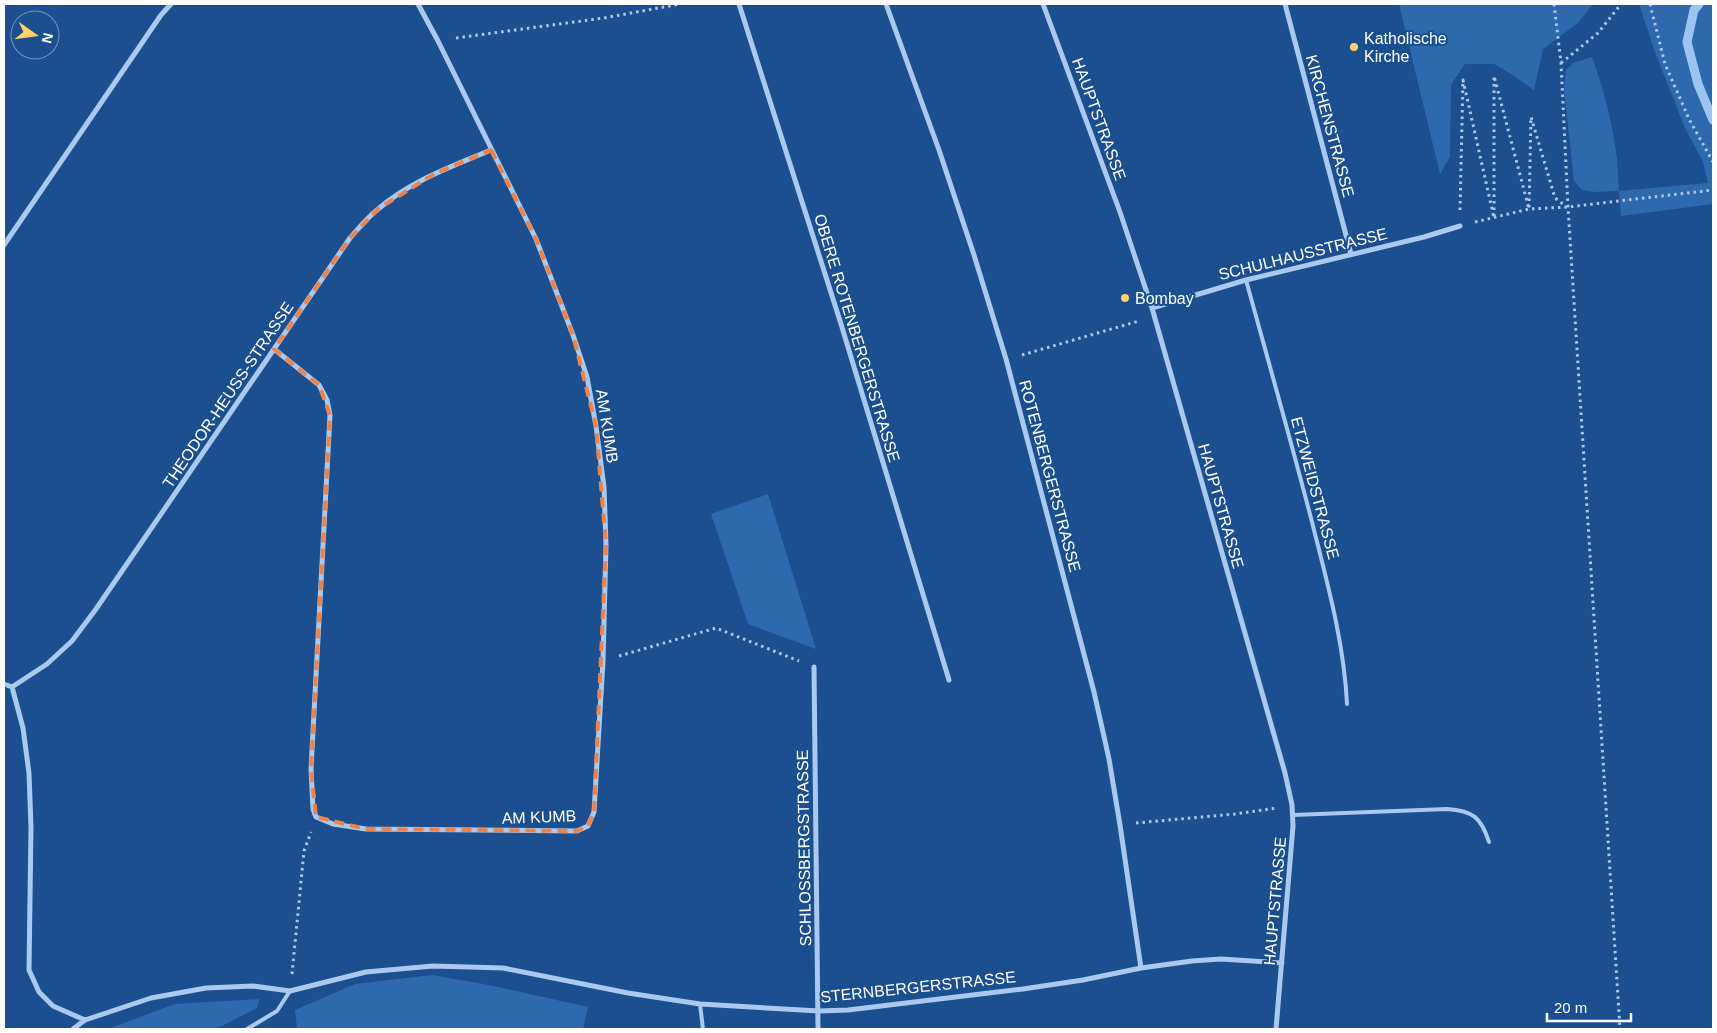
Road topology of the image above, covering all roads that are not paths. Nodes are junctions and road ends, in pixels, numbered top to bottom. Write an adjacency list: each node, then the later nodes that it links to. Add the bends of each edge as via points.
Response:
1 (172, 4): 9 (street, via 161,15)
2 (418, 4): 7 (street, AM KUMB)
3 (739, 4): 15 (street, OBERE ROTENBERGERSTRASSE)
4 (886, 4): 22 (street, ROTENBERGERSTRASSE, via 939,150 1006,359 1109,759)
5 (1043, 4): 12 (street, HAUPTSTRASSE)
6 (1285, 4): 10 (street, KIRCHENSTRASSE)
7 (491, 150): 13 (street, THEODOR-HEUSS-STRASSE, via 434,174 378,208 350,238); 13 (street, AM KUMB, via 536,239 573,335 596,426 604,487 606,545 594,812 588,826 576,831 366,829 333,824 316,817 311,769 330,415 319,385)
8 (1460, 226): 10 (street, SCHULHAUSSTRASSE)
9 (4, 245)
10 (1351, 254): 11 (street, SCHULHAUSSTRASSE)
11 (1246, 280): 12 (street, SCHULHAUSSTRASSE); 18 (lane, ETZWEIDSTRASSE, via 1335,614 1343,654)
12 (1152, 308): 19 (street, HAUPTSTRASSE, via 1276,739)
13 (274, 350): 17 (street, THEODOR-HEUSS-STRASSE, via 72,641 47,664)
14 (814, 667): 25 (street, SCHLOSSBERGSTRASSE)
15 (949, 680)
16 (4, 684): 17 (street)
17 (12, 686): 26 (street, via 30,773 29,970 39,992 53,1006)
18 (1347, 704)
19 (1293, 815): 20 (lane, via 1464,810 1477,819); 21 (street, HAUPTSTRASSE)
20 (1489, 842)
21 (1282, 964): 22 (street, STERNBERGERSTRASSE, via 1221,958); 31 (street, HAUPTSTRASSE)
22 (1141, 968): 25 (street, STERNBERGERSTRASSE, via 1023,989)
23 (290, 990): 24 (street, STERNBERGERSTRASSE, via 366,972 434,966 503,968); 26 (street, STERNBERGERSTRASSE, via 253,986 206,988 151,998); 28 (lane, via 277,1011)
24 (700, 1004): 25 (street, STERNBERGERSTRASSE); 29 (lane)
25 (819, 1011): 30 (street, SCHLOSSBERGSTRASSE)
26 (85, 1020): 27 (street, STERNBERGERSTRASSE)
27 (73, 1029)
28 (248, 1029)
29 (703, 1029)
30 (818, 1029)
31 (1276, 1029)

